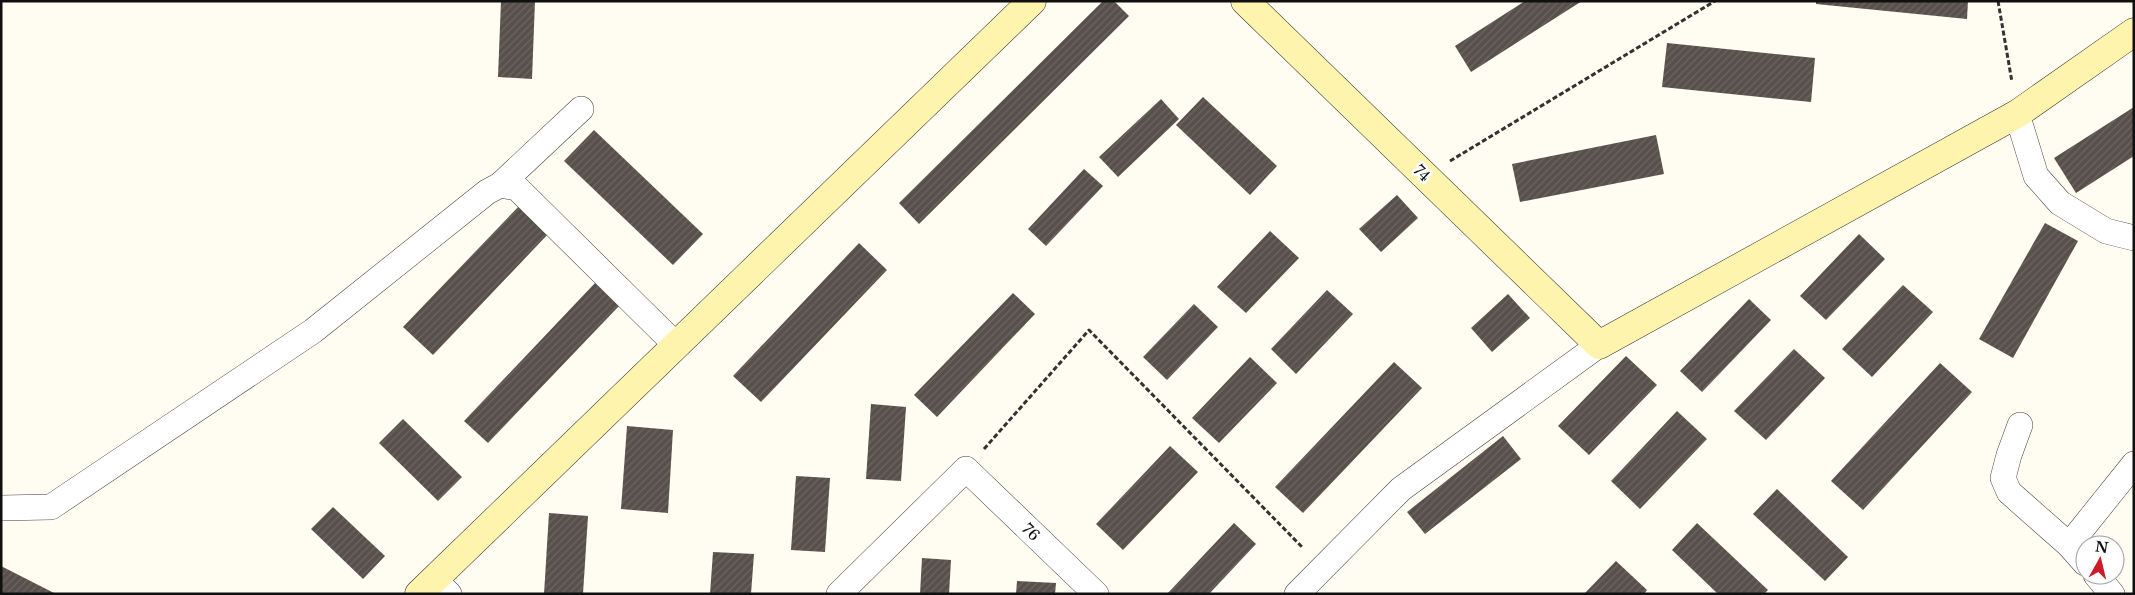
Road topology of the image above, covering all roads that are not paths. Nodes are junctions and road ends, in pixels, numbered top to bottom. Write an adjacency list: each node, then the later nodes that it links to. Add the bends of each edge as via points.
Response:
1 (1032, 1): 8 (street)
2 (1245, 1): 9 (street, 74)
3 (2134, 32): 5 (street)
4 (581, 109): 6 (street)
5 (2017, 114): 7 (street, via 2036,176 2060,203 2106,231); 9 (street)
6 (500, 185): 8 (street, via 517,188); 12 (street, via 313,331 51,507 27,510)
7 (2134, 238)
8 (676, 345): 15 (street)
9 (1599, 345): 18 (street, via 1401,489)
10 (2020, 425): 14 (street, via 2003,478 2009,492)
11 (2134, 464): 13 (street)
12 (1, 508)
13 (2089, 535)
14 (2075, 552)
15 (434, 589)
16 (839, 594): 17 (street, 76, via 966,470)
17 (1096, 594)
18 (1297, 594)

